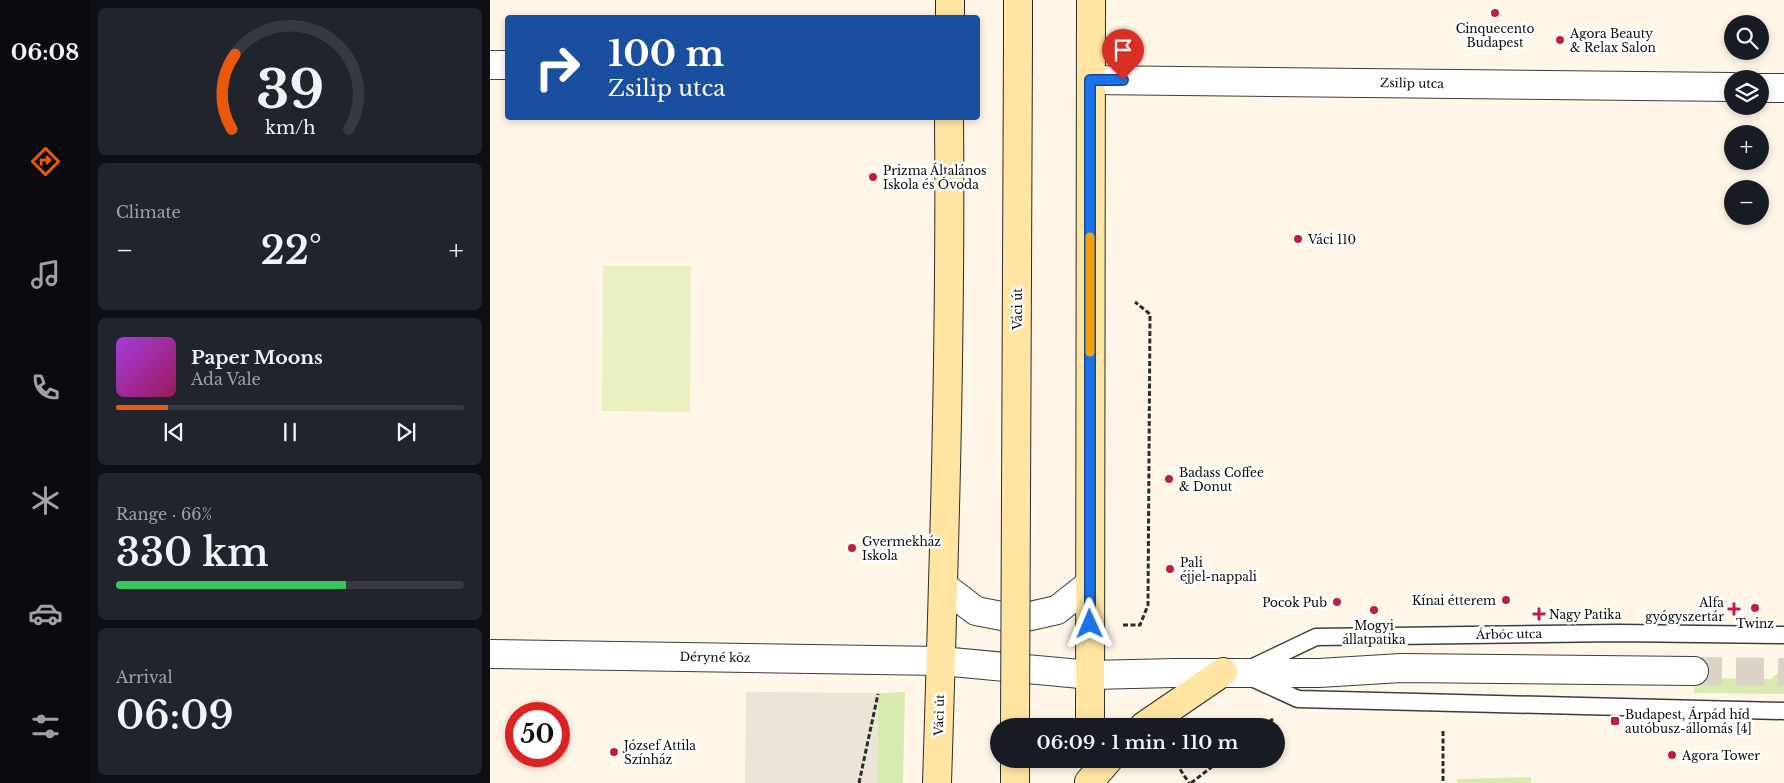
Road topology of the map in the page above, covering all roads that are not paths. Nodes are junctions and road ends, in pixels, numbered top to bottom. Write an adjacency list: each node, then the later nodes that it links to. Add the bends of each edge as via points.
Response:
1 (950, 0): 4 (main road)
2 (1018, 0): 21 (main road, Váci út, bridge)
3 (1091, 0): 7 (main road)
4 (950, 15)
5 (490, 65): 6 (street)
6 (505, 65)
7 (1090, 80): 8 (street, Zsilip utca); 12 (main road)
8 (1724, 87)
9 (1769, 88): 10 (street)
10 (1784, 88)
11 (949, 120): 13 (main road, Váci út)
12 (1090, 584): 13 (street, via 1057,610 1017,619 976,611); 19 (main road)
13 (943, 586): 16 (main road, Váci út)
14 (1784, 635): 18 (lane, Árbóc utca, via 1620,633 1316,637)
15 (490, 654): 16 (street, Déryné köz)
16 (941, 662): 19 (street, Árbóc utca); 27 (main road, Váci út)
17 (1694, 671): 18 (street, Árbóc utca, via 1401,668 1319,673)
18 (1232, 672): 19 (street, Árbóc utca); 20 (lane, Árbóc utca, via 1298,699); 23 (main road)
19 (1090, 675): 22 (main road)
20 (1784, 712)
21 (1015, 718)
22 (1090, 718)
23 (1157, 718)
24 (1015, 768): 28 (main road)
25 (1089, 768): 29 (main road)
26 (1102, 768): 29 (main road)
27 (937, 783)
28 (1015, 783)
29 (1089, 783)

